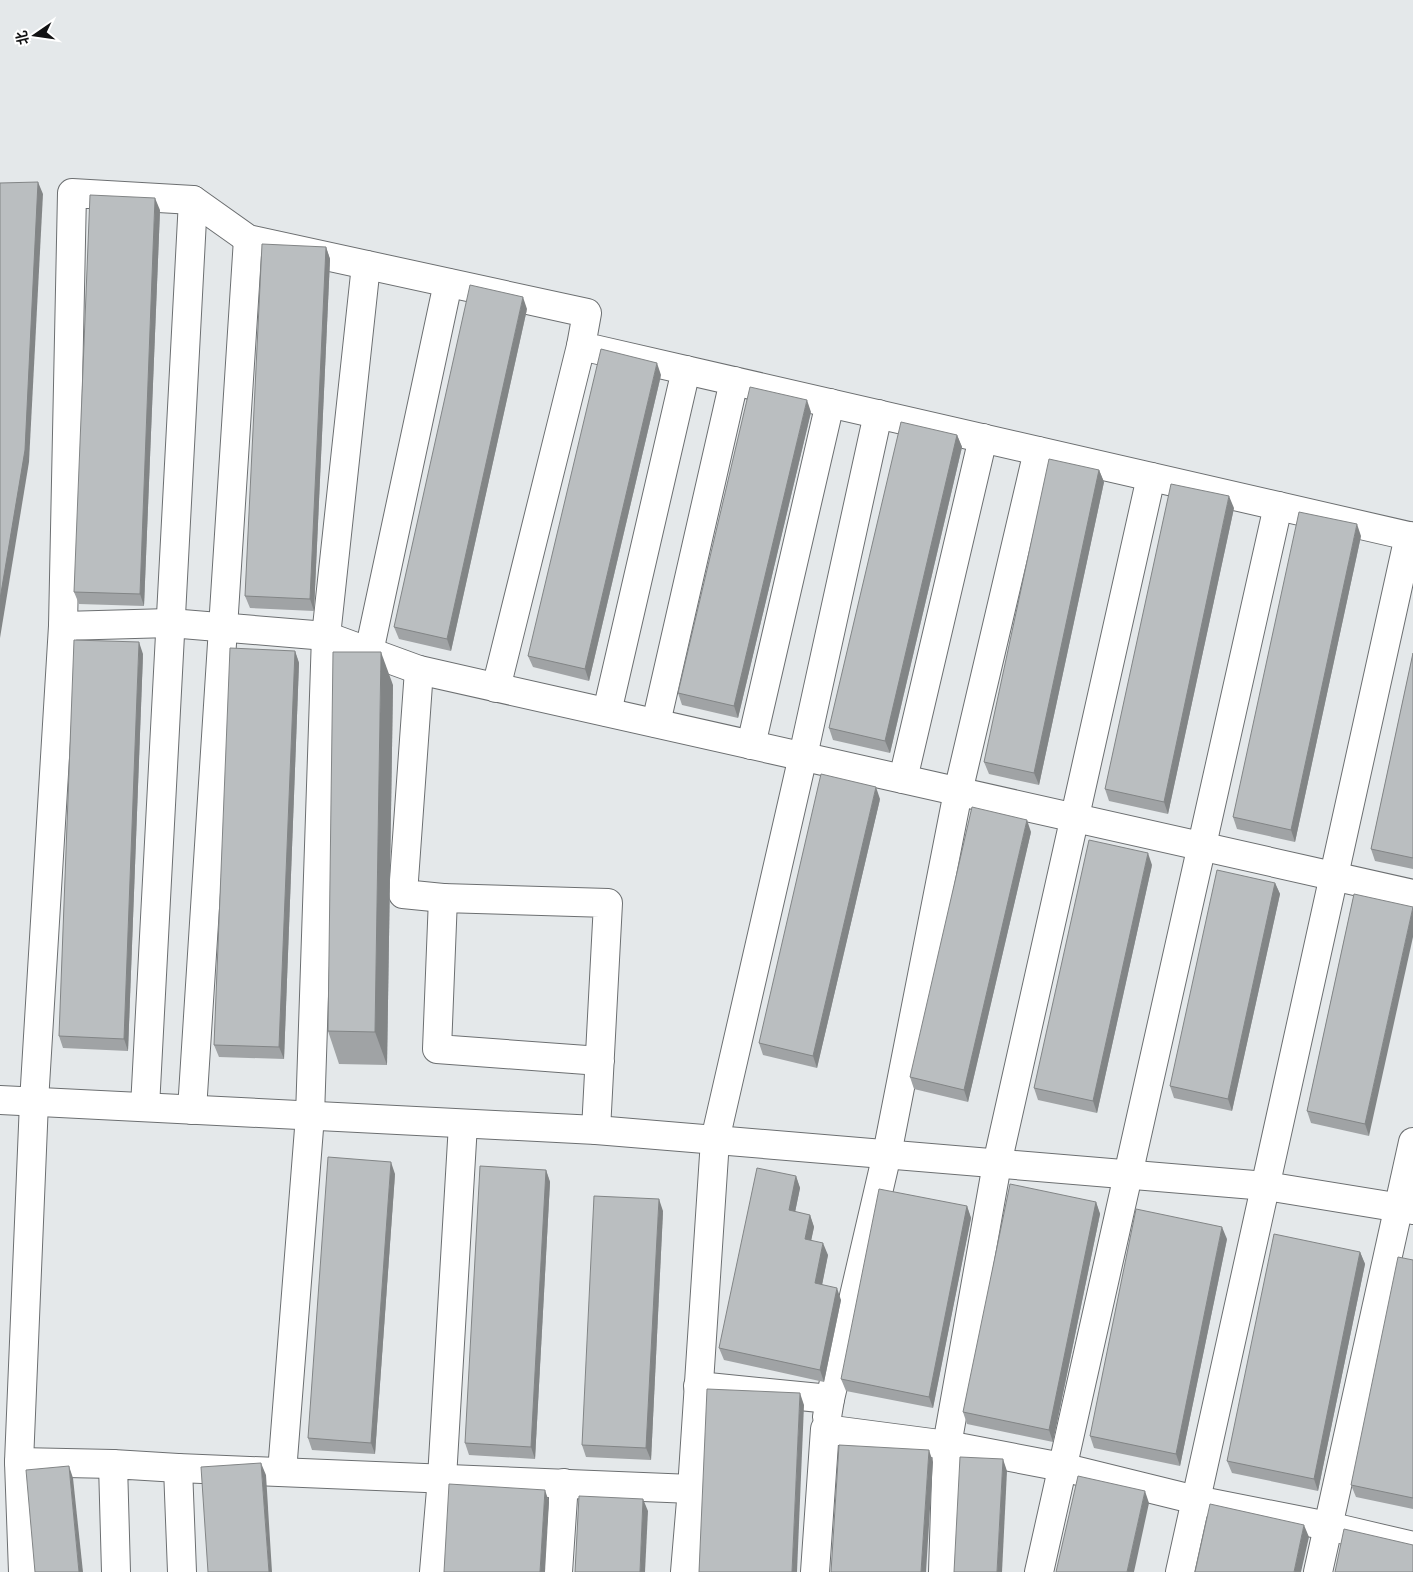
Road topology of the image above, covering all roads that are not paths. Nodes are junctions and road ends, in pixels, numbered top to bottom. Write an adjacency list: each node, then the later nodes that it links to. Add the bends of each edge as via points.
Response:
1 (193, 200): 2 (street); 15 (street); 16 (street, via 72,193)
2 (248, 239): 3 (street); 17 (street)
3 (366, 265): 4 (street); 18 (street)
4 (448, 283): 5 (street, via 587,313); 19 (street)
5 (581, 346): 6 (street); 21 (street)
6 (686, 370): 7 (street); 22 (street)
7 (734, 381): 8 (street); 23 (street)
8 (830, 403): 9 (street); 24 (street)
9 (878, 414): 10 (street); 25 (street)
10 (983, 438): 11 (street); 26 (street)
11 (1038, 451): 12 (street); 27 (street)
12 (1150, 476): 13 (street); 28 (street)
13 (1278, 506): 14 (street); 29 (street)
14 (1411, 537): 30 (street)
15 (170, 623): 16 (street); 17 (street); 36 (street)
16 (63, 626): 35 (street)
17 (223, 626): 18 (street); 37 (street)
18 (326, 636): 19 (street); 38 (street)
19 (369, 652): 20 (street)
20 (419, 670): 21 (street); 32 (street, via 404,894)
21 (496, 688): 22 (street)
22 (607, 712): 23 (street)
23 (656, 723): 24 (street)
24 (752, 745): 25 (street)
25 (803, 756): 26 (street); 41 (street)
26 (903, 779): 27 (street)
27 (958, 792): 28 (street); 43 (street)
28 (1075, 818): 29 (street); 44 (street)
29 (1201, 846): 30 (street); 45 (street)
30 (1334, 876): 31 (street); 46 (street)
31 (1413, 894)
32 (443, 898): 33 (street, via 437,1049); 33 (street, via 608,903)
33 (600, 1061): 40 (street)
34 (0, 1100): 35 (street)
35 (34, 1102): 36 (street); 52 (street)
36 (145, 1107): 37 (street)
37 (192, 1110): 38 (street)
38 (310, 1116): 39 (street); 56 (street)
39 (462, 1124): 40 (street); 57 (street)
40 (596, 1130): 41 (street)
41 (714, 1140): 43 (street); 48 (street)
42 (1413, 1142): 47 (street)
43 (887, 1154): 44 (street); 49 (street)
44 (997, 1164): 45 (street); 51 (street)
45 (1129, 1174): 46 (street); 54 (street)
46 (1266, 1186): 47 (street); 60 (street)
47 (1405, 1208): 61 (street)
48 (698, 1386): 49 (street); 59 (street)
49 (830, 1399): 50 (street)
50 (825, 1429): 51 (street); 69 (street)
51 (948, 1445): 54 (street); 70 (street)
52 (19, 1462): 53 (street); 63 (street)
53 (113, 1464): 55 (street); 64 (street)
54 (1062, 1467): 60 (street); 71 (street)
55 (178, 1468): 56 (street); 65 (street)
56 (282, 1472): 57 (street)
57 (442, 1478): 58 (street); 66 (street)
58 (564, 1484): 59 (street); 67 (street)
59 (692, 1489): 68 (street)
60 (1196, 1500): 61 (street); 72 (street)
61 (1328, 1526): 62 (street); 73 (street)
62 (1413, 1546)
63 (23, 1572)
64 (116, 1572)
65 (182, 1572)
66 (434, 1572)
67 (558, 1572)
68 (685, 1572)
69 (815, 1572)
70 (943, 1572)
71 (1039, 1572)
72 (1180, 1572)
73 (1318, 1572)

